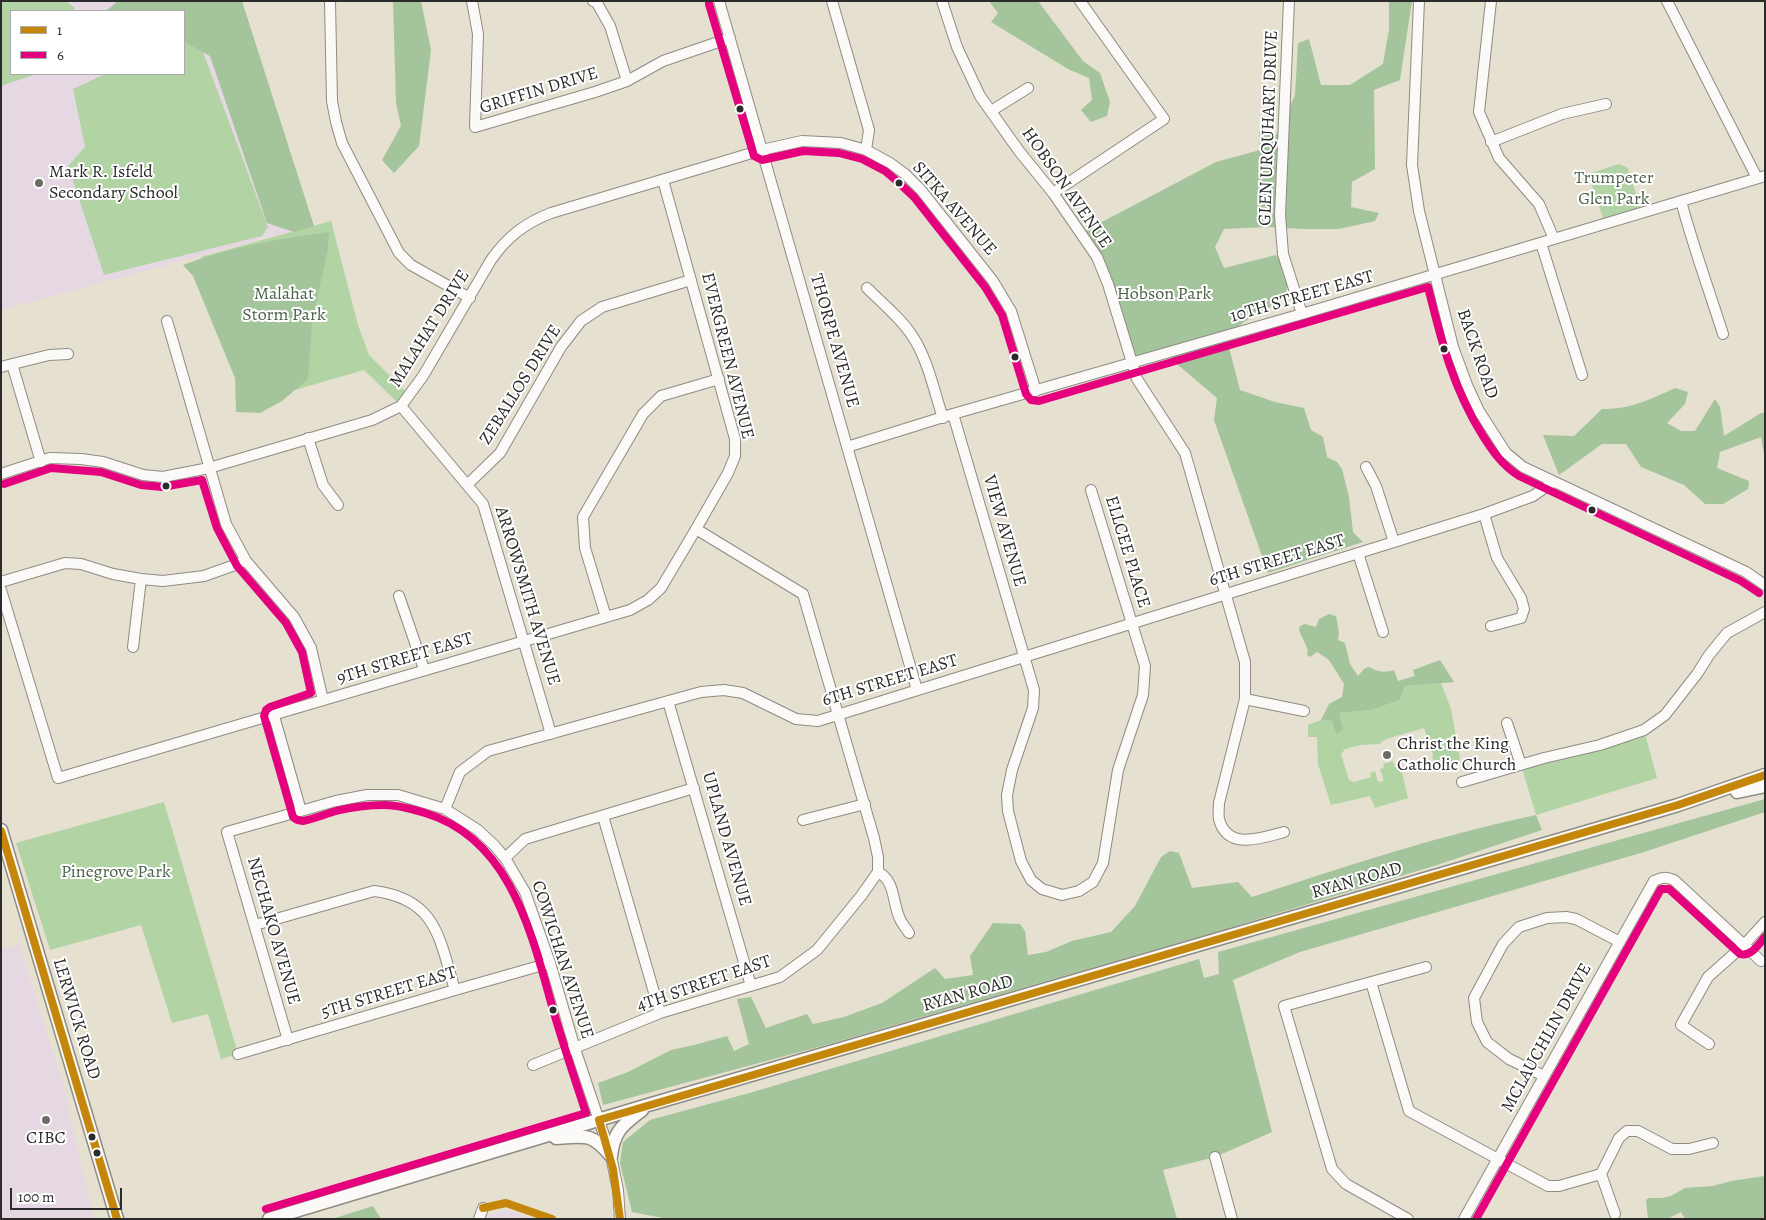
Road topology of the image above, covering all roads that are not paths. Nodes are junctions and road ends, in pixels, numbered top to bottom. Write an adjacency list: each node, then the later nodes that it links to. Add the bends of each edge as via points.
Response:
1 (330, 1): 29 (street, via 332,101 342,143 399,253 411,265)
2 (472, 1): 13 (street, GRIFFIN DRIVE, via 478,34 475,127)
3 (593, 1): 13 (street, via 610,26)
4 (720, 1): 12 (street, THORPE AVENUE)
5 (832, 1): 19 (street, via 869,130)
6 (942, 1): 16 (street, HOBSON AVENUE, via 956,47)
7 (1080, 1): 22 (street, via 1164,119)
8 (1289, 1): 30 (street, GLEN URQUHART DRIVE, via 1280,215 1283,254)
9 (1419, 1): 26 (street, BACK ROAD, via 1412,166 1419,211)
10 (1491, 1): 17 (street, via 1479,112)
11 (1666, 1): 20 (street)
12 (730, 38): 13 (street, GRIFFIN DRIVE, via 663,60); 18 (street, THORPE AVENUE)
13 (627, 81)
14 (1028, 88): 16 (street)
15 (1606, 104): 17 (street, via 1562,114)
16 (991, 111): 22 (street, HOBSON AVENUE)
17 (1491, 142): 24 (street, via 1499,158 1539,204)
18 (762, 150): 19 (street, MALAHAT DRIVE, via 802,141 842,143); 21 (street, MALAHAT DRIVE); 42 (street, THORPE AVENUE)
19 (866, 150): 38 (street, SITKA AVENUE, via 890,163 921,190 993,281 1011,311)
20 (1761, 177): 23 (street, 10TH STREET EAST)
21 (663, 180): 27 (street, EVERGREEN AVENUE); 29 (street, MALAHAT DRIVE, via 533,220 500,247)
22 (1053, 193): 34 (street, HOBSON AVENUE, via 1097,257)
23 (1681, 201): 24 (street, 10TH STREET EAST); 32 (street)
24 (1554, 239): 25 (street, 10TH STREET EAST)
25 (1541, 243): 26 (street, 10TH STREET EAST); 36 (street)
26 (1435, 274): 30 (street, 10TH STREET EAST); 47 (street, BACK ROAD, via 1453,348 1479,411 1506,453 1523,467)
27 (691, 280): 37 (street, EVERGREEN AVENUE); 48 (street, ZEBALLOS DRIVE, via 602,307 581,321 561,347 500,453)
28 (867, 288): 40 (street, VIEW AVENUE, via 913,337)
29 (470, 298): 39 (street, MALAHAT DRIVE)
30 (1302, 314): 34 (street, 10TH STREET EAST)
31 (168, 321): 44 (street)
32 (1723, 334)
33 (68, 354): 35 (street)
34 (1132, 363): 38 (street, 10TH STREET EAST); 60 (street, HOBSON AVENUE, via 1137,379 1185,453)
35 (6, 365): 43 (street)
36 (1582, 375)
37 (719, 379): 52 (street, EVERGREEN AVENUE, via 735,439 735,456); 63 (street, via 661,396 643,414 583,517 584,548)
38 (1036, 391): 40 (street, 10TH STREET EAST)
39 (401, 406): 41 (street, MALAHAT DRIVE, via 372,420); 48 (street, ARROWSMITH AVENUE)
40 (948, 416): 42 (street, 10TH STREET EAST); 69 (street, VIEW AVENUE)
41 (308, 438): 44 (street, MALAHAT DRIVE); 50 (street, via 323,485)
42 (847, 447): 71 (street, THORPE AVENUE)
43 (41, 462): 44 (street, MALAHAT DRIVE, via 50,458 81,459 163,477); 46 (street, MALAHAT DRIVE)
44 (209, 468): 55 (street, via 226,524)
45 (1366, 468): 53 (street, via 1376,486)
46 (1, 474)
47 (1553, 482): 51 (street, 6TH STREET EAST, via 1533,496); 58 (street, BACK ROAD, via 1746,572)
48 (468, 484): 67 (street, ARROWSMITH AVENUE, via 483,504)
49 (1091, 490): 64 (street, ELLCEE PLACE)
50 (338, 505)
51 (1484, 514): 53 (street, 6TH STREET EAST); 65 (street, via 1497,558 1524,609 1521,618)
52 (696, 529): 63 (street, 9TH STREET EAST, via 661,588 630,610); 76 (street, via 804,594)
53 (1394, 542): 54 (street, 6TH STREET EAST)
54 (1358, 553): 60 (street, 6TH STREET EAST); 66 (street)
55 (246, 561): 56 (street, via 204,576 163,581); 73 (street, via 294,617 311,648)
56 (140, 579): 57 (street, via 65,563); 68 (street)
57 (1, 582)
58 (1765, 585)
59 (1, 590): 77 (street, 9TH STREET EAST, via 58,778)
60 (1225, 595): 64 (street, 6TH STREET EAST); 72 (street, HOBSON AVENUE, via 1245,662)
61 (399, 596): 70 (street)
62 (1765, 612): 80 (street, via 1727,633 1666,715 1644,730)
63 (606, 617): 67 (street, 9TH STREET EAST)
64 (1132, 623): 69 (street, 6TH STREET EAST); 69 (street, VIEW AVENUE, via 1145,666 1145,680 1118,770 1103,863 1093,882 1079,891 1062,895 1042,889 1031,880 1021,861 1008,811 1007,795 1012,770 1033,708 1034,690)
65 (1491, 626)
66 (1383, 632)
67 (524, 640): 70 (street, 9TH STREET EAST); 79 (street, ARROWSMITH AVENUE)
68 (133, 647)
69 (1024, 657): 71 (street, 6TH STREET EAST)
70 (424, 669): 73 (street, 9TH STREET EAST)
71 (917, 690): 76 (street, 6TH STREET EAST)
72 (1245, 699): 75 (street); 92 (street, HOBSON AVENUE, via 1219,803 1219,819 1226,832 1239,840 1256,840)
73 (323, 700): 77 (street, 9TH STREET EAST)
74 (668, 701): 76 (street, 6TH STREET EAST, via 724,690 743,693 796,719 818,721); 79 (street, 6TH STREET EAST); 84 (street, UPLAND AVENUE)
75 (1304, 711)
76 (840, 714): 85 (street)
77 (274, 716): 88 (street)
78 (1507, 723): 80 (street)
79 (551, 734): 87 (street, 6TH STREET EAST, via 488,751 460,772)
80 (1520, 765): 82 (street)
81 (1765, 775): 86 (main road, RYAN ROAD)
82 (1462, 782)
83 (1765, 786): 86 (main road, RYAN ROAD)
84 (694, 788): 89 (street); 104 (street, UPLAND AVENUE)
85 (865, 804): 90 (street); 94 (street, via 878,857)
86 (1678, 805): 113 (main road, RYAN ROAD)
87 (445, 809): 88 (street, via 398,795 367,795); 93 (street, COWICHAN AVENUE, via 478,830)
88 (301, 810): 96 (street, NECHAKO AVENUE, via 227,832)
89 (603, 816): 93 (street, via 525,839); 106 (street)
90 (803, 820)
91 (1, 830): 121 (main road, LERWICK ROAD)
92 (1284, 832)
93 (505, 858): 101 (street, COWICHAN AVENUE, via 525,892)
94 (878, 872): 97 (street, via 885,875 890,883 900,919); 104 (street, 4TH STREET EAST, via 817,950 780,977)
95 (1765, 922): 99 (street)
96 (255, 926): 105 (street, via 374,891 393,893 420,908 431,921); 107 (street, NECHAKO AVENUE)
97 (909, 933)
98 (1620, 942): 99 (street, MCLAUCHLIN DRIVE, via 1654,881 1668,877); 112 (street, MCLAUCHLIN DRIVE); 112 (street, via 1566,917 1547,918 1519,927 1503,944 1474,998 1477,1022 1487,1042 1509,1059)
99 (1744, 945): 100 (street); 108 (street, via 1703,984 1681,1025)
100 (1761, 961)
101 (550, 964): 105 (street, 5TH STREET EAST); 109 (street, COWICHAN AVENUE)
102 (1426, 967): 103 (street)
103 (1371, 982): 119 (street, via 1409,1111); 131 (street, via 1284,1006 1332,1169 1346,1184)
104 (751, 986): 106 (street, 4TH STREET EAST)
105 (455, 990): 107 (street, 5TH STREET EAST)
106 (660, 1013): 109 (street, 4TH STREET EAST)
107 (288, 1040): 110 (street, 5TH STREET EAST)
108 (1709, 1044)
109 (574, 1049): 111 (street, 4TH STREET EAST); 114 (street, COWICHAN AVENUE)
110 (238, 1054)
111 (533, 1065)
112 (1544, 1076): 119 (street, MCLAUCHLIN DRIVE)
113 (648, 1105): 114 (main road, RYAN ROAD); 117 (main road, via 620,1127)
114 (599, 1120): 115 (main road, RYAN ROAD); 117 (street, COWICHAN AVENUE)
115 (533, 1140): 117 (main road, via 586,1136 599,1142); 127 (main road, RYAN ROAD)
116 (1713, 1143): 120 (street, via 1672,1149 1638,1131 1626,1131 1619,1138)
117 (611, 1156): 129 (street, COWICHAN AVENUE)
118 (1214, 1156): 130 (street)
119 (1498, 1160): 120 (street, via 1548,1186 1560,1186); 132 (street, MCLAUCHLIN DRIVE)
120 (1601, 1174): 123 (street)
121 (111, 1198): 124 (main road); 125 (main road, LERWICK ROAD); 126 (main road)
122 (483, 1208): 128 (street)
123 (1615, 1214)
124 (109, 1219)
125 (118, 1219)
126 (127, 1219)
127 (269, 1219)
128 (478, 1219)
129 (620, 1219)
130 (1232, 1219)
131 (1408, 1219)
132 (1464, 1219)

